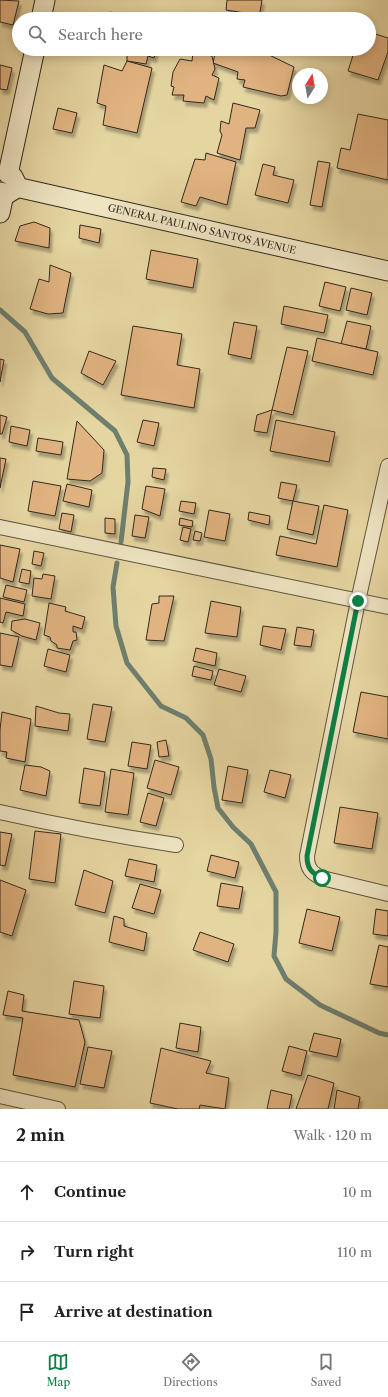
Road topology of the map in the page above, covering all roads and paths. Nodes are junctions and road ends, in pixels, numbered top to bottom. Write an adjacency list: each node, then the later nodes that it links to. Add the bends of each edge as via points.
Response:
1 (45, 0): 2 (main road)
2 (42, 12)
3 (33, 56): 4 (main road)
4 (6, 184): 5 (main road); 6 (main road, GENERAL PAULINO SANTOS AVENUE)
5 (0, 213)
6 (388, 271)
7 (388, 466): 9 (street)
8 (0, 527): 9 (street)
9 (358, 601): 10 (street); 13 (street, via 307,864 309,870 322,878)
10 (388, 607)
11 (0, 812): 12 (street, via 117,836)
12 (176, 845)
13 (388, 894)
14 (0, 1096): 15 (street)
15 (58, 1109)

